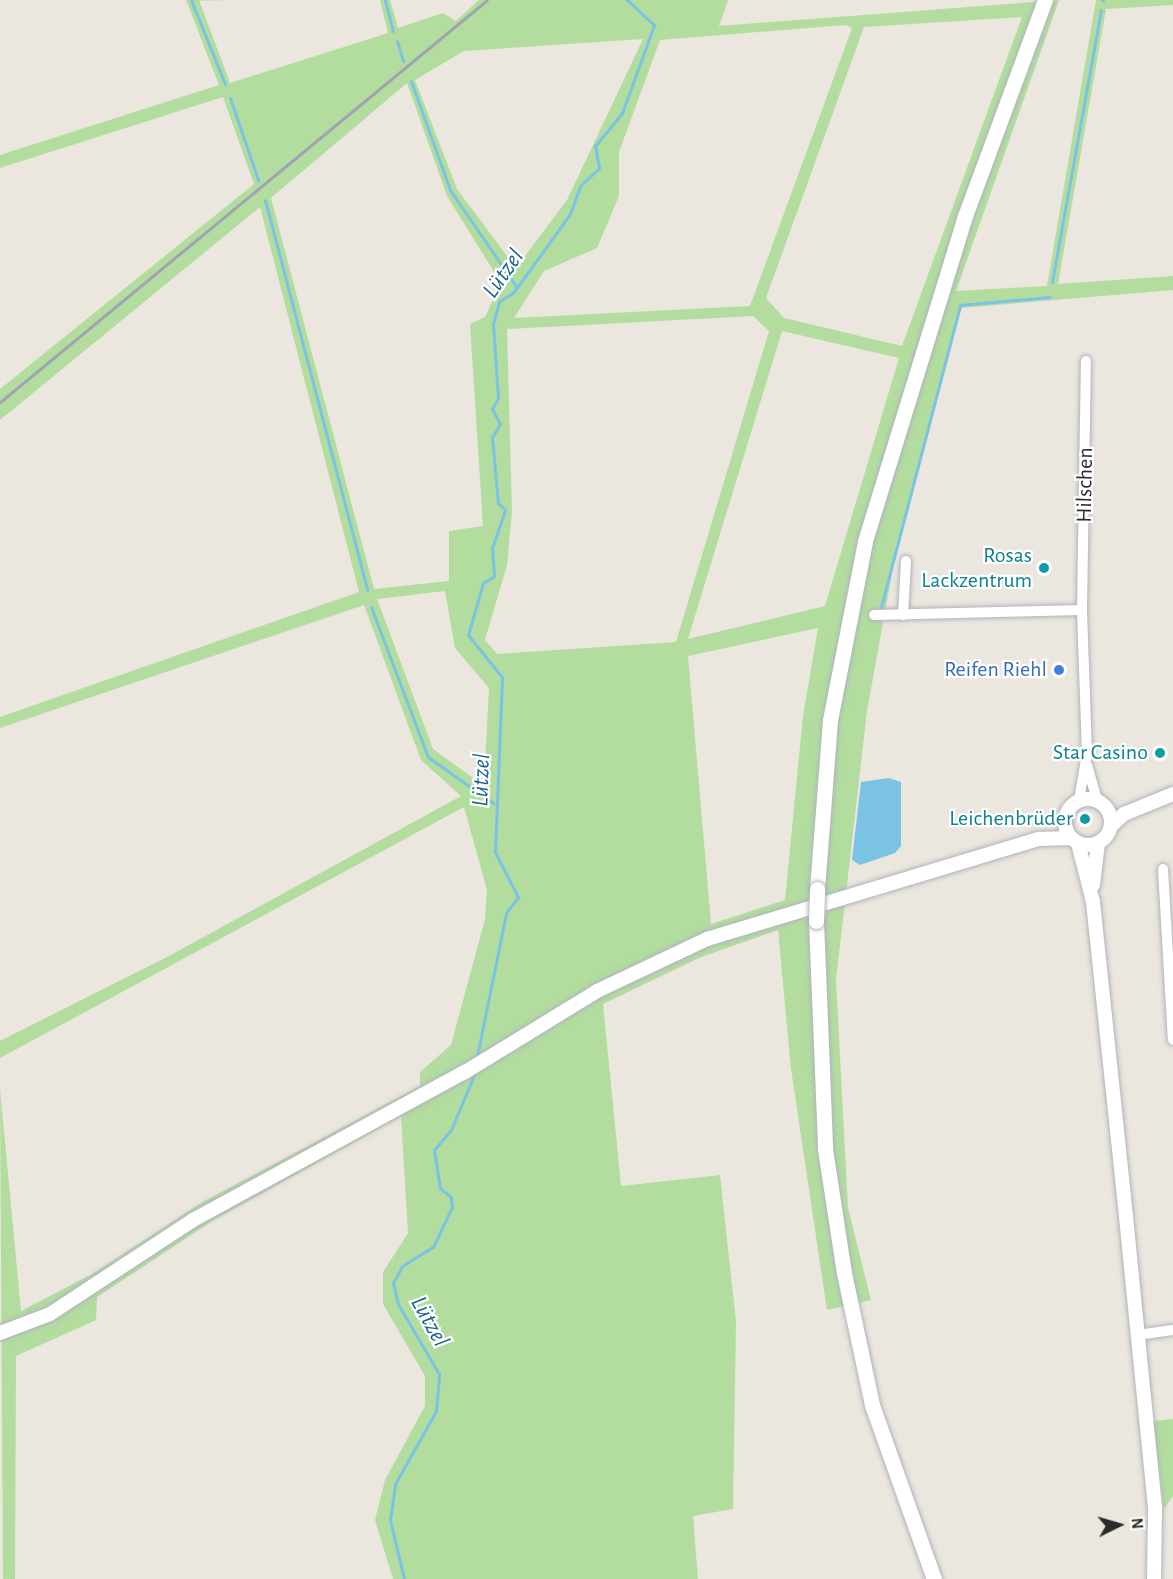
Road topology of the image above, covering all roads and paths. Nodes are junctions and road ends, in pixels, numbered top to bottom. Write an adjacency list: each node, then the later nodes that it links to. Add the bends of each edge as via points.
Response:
1 (1046, 0): 23 (main road, bridge, via 965,216 865,541 830,720 817,890 825,1149 844,1274 872,1405)
2 (1086, 361): 4 (street, Hilschen)
3 (906, 561): 6 (street)
4 (1082, 610): 6 (street); 7 (street, Hilschen)
5 (874, 615): 6 (street)
6 (903, 615)
7 (1087, 762): 9 (street, Hilschen); 10 (street, Hilschen)
8 (1173, 792): 10 (street); 12 (street, via 1124,814)
9 (1079, 800): 10 (street); 11 (street)
10 (1101, 804): 12 (street)
11 (1064, 821): 13 (street); 14 (street)
12 (1111, 826): 15 (street)
13 (1039, 839): 14 (street); 21 (street, via 707,939 597,991 465,1072 192,1220 50,1314)
14 (1074, 841): 15 (street); 17 (street)
15 (1098, 843): 17 (street)
16 (1163, 869): 18 (street)
17 (1093, 902): 22 (street)
18 (1173, 1033): 19 (street)
19 (1173, 1041)
20 (1173, 1330): 22 (street)
21 (0, 1333)
22 (1137, 1335): 24 (street, via 1156,1523)
23 (934, 1579)
24 (1154, 1579)

